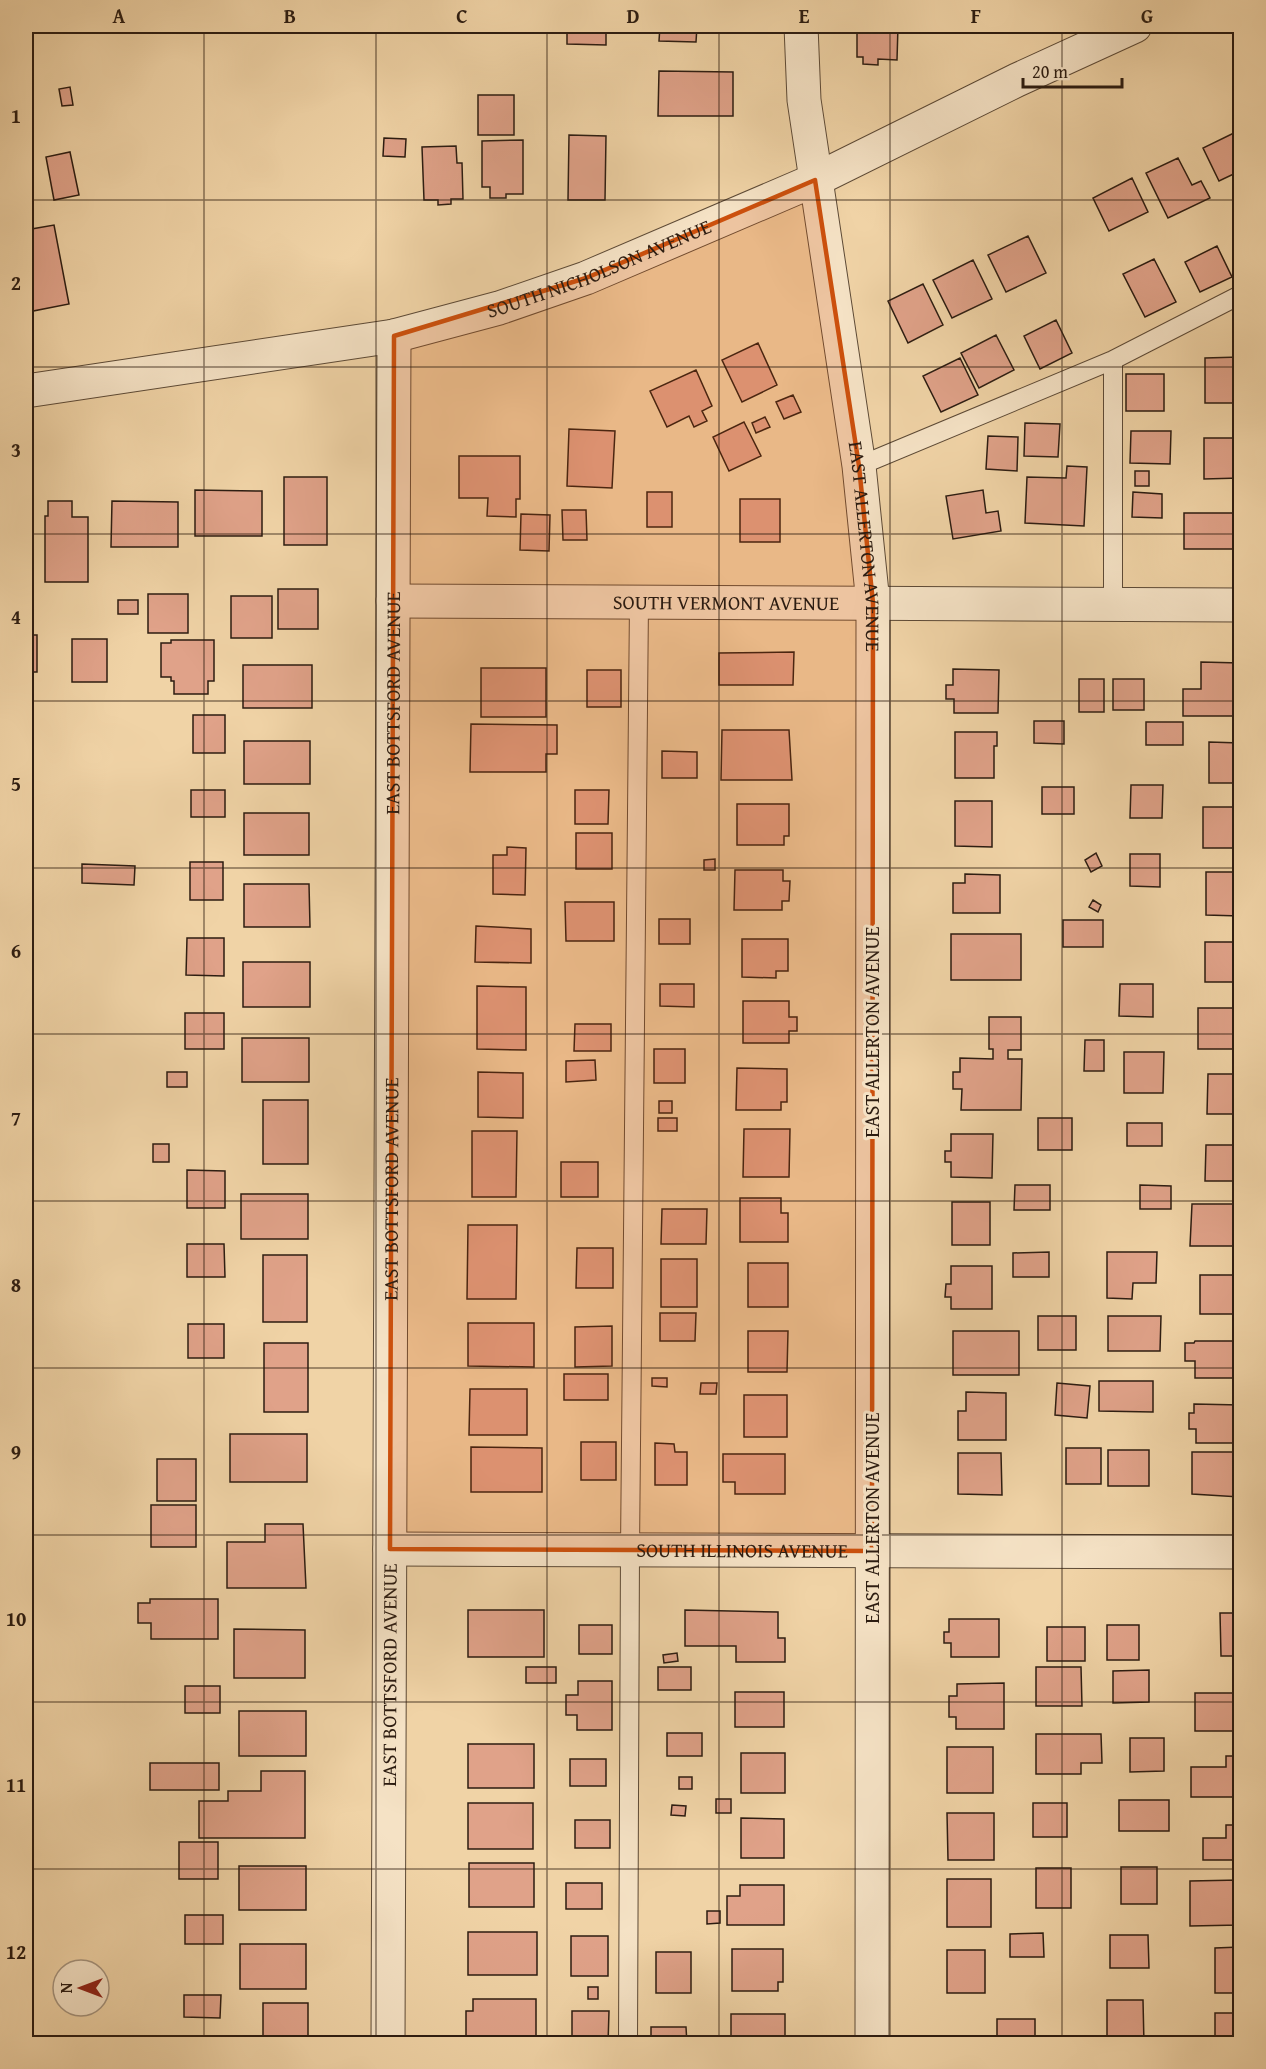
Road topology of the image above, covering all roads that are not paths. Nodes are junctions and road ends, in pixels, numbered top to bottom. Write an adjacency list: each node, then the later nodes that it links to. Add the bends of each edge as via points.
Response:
1 (801, 26): 3 (street, EAST ALLERTON AVENUE, via 804,100)
2 (1135, 26): 3 (street, SOUTH NICHOLSON AVENUE)
3 (815, 180): 5 (street, SOUTH NICHOLSON AVENUE, via 586,278 499,308); 8 (street, EAST ALLERTON AVENUE)
4 (1240, 295): 6 (lane)
5 (394, 336): 7 (street, SOUTH NICHOLSON AVENUE); 9 (street, EAST BOTTSFORD AVENUE)
6 (1113, 360): 8 (lane); 12 (lane)
7 (26, 391)
8 (859, 466): 11 (street, EAST ALLERTON AVENUE)
9 (393, 602): 10 (street, SOUTH VERMONT AVENUE); 14 (street, EAST BOTTSFORD AVENUE)
10 (639, 602): 11 (street, SOUTH VERMONT AVENUE); 15 (lane)
11 (873, 603): 12 (street, SOUTH VERMONT AVENUE); 16 (street, EAST ALLERTON AVENUE)
12 (1113, 604): 13 (street, SOUTH VERMONT AVENUE)
13 (1240, 605)
14 (390, 1549): 15 (street, SOUTH ILLINOIS AVENUE); 18 (street, EAST BOTTSFORD AVENUE)
15 (630, 1550): 16 (street, SOUTH ILLINOIS AVENUE); 19 (lane)
16 (872, 1551): 17 (street, SOUTH ILLINOIS AVENUE); 20 (street, EAST ALLERTON AVENUE)
17 (1240, 1552)
18 (388, 2043)
19 (628, 2043)
20 (872, 2043)

